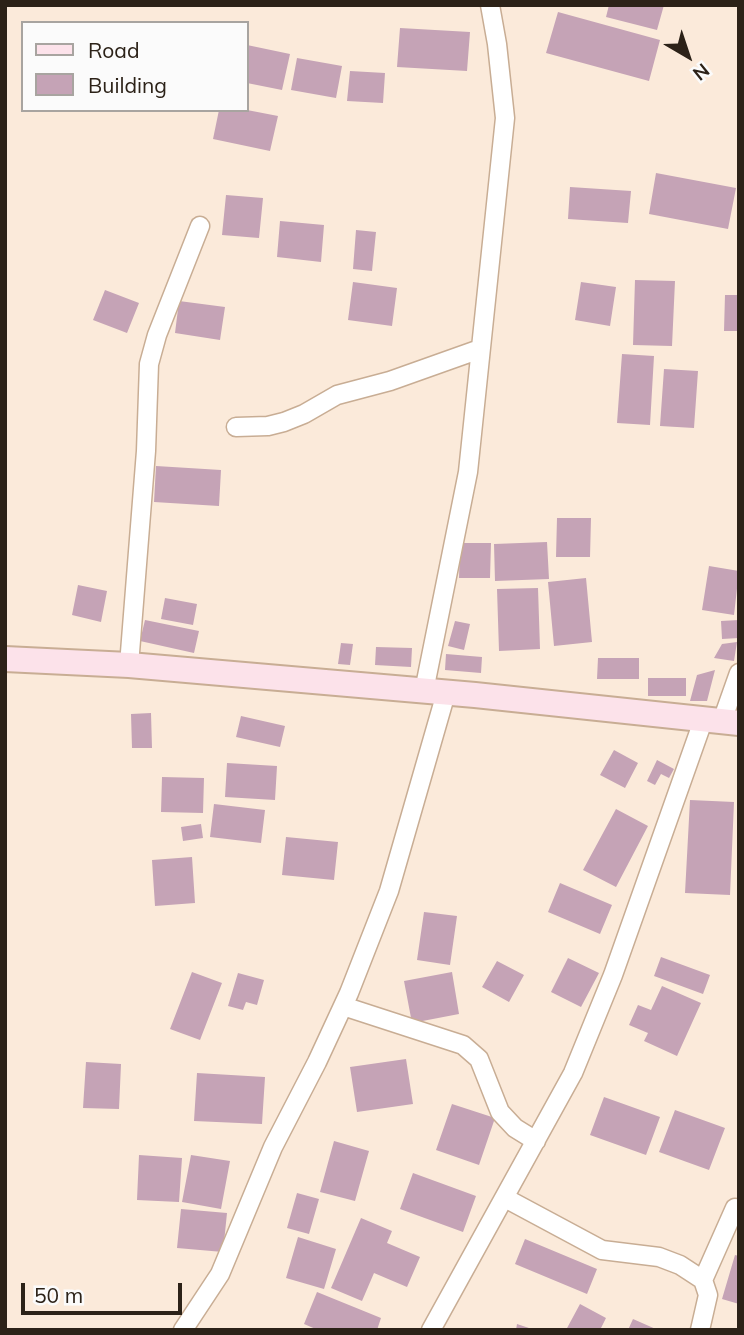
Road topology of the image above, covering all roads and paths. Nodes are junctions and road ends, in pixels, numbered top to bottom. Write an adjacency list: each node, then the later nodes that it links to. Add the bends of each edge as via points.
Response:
1 (489, 5): 3 (street, via 505,118)
2 (200, 226): 6 (street, via 149,364)
3 (480, 349): 4 (street, via 390,381 337,394 284,422); 8 (street, via 468,472)
4 (236, 427)
5 (5, 659): 6 (street)
6 (129, 665): 8 (street)
7 (739, 673): 9 (street)
8 (435, 692): 9 (street); 10 (street, via 389,891)
9 (722, 720): 11 (street, via 573,1073)
10 (343, 1006): 11 (street, via 463,1045 480,1059 500,1112); 15 (street, via 273,1147 219,1275)
11 (536, 1141): 12 (street)
12 (505, 1198): 14 (street, via 602,1250 659,1257); 16 (street)
13 (739, 1209): 14 (street, via 735,1208)
14 (703, 1280): 17 (street, via 708,1296)
15 (183, 1330)
16 (430, 1330)
17 (700, 1330)

